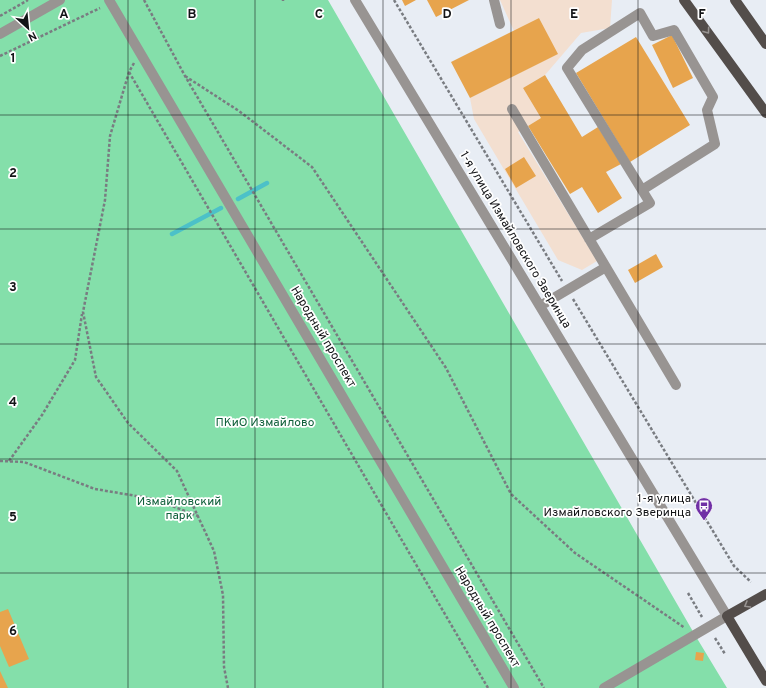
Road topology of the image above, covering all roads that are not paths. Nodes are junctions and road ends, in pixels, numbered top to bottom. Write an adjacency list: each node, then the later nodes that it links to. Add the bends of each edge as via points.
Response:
1 (60, 0): 8 (street)
2 (355, 0): 15 (street, 1-я улица Измайловского Зверинца)
3 (494, 0): 7 (street)
4 (684, 0): 11 (main road, one-way to 11)
5 (735, 0): 9 (main road)
6 (110, 1): 20 (street, Народный проспект)
7 (500, 24)
8 (0, 34)
9 (766, 44)
10 (512, 109): 13 (street)
11 (766, 113)
12 (642, 190): 12 (street, via 567,68 582,50 640,13 653,36 674,30 713,97 707,110 715,144); 13 (street, via 650,203)
13 (590, 239): 14 (street)
14 (606, 267): 15 (street); 16 (street)
15 (540, 306): 18 (street, 1-я улица Измайловского Зверинца)
16 (676, 384)
17 (766, 594): 18 (main road, one-way to 18)
18 (727, 616): 19 (main road); 21 (street)
19 (766, 682)
20 (514, 688)
21 (604, 688)

